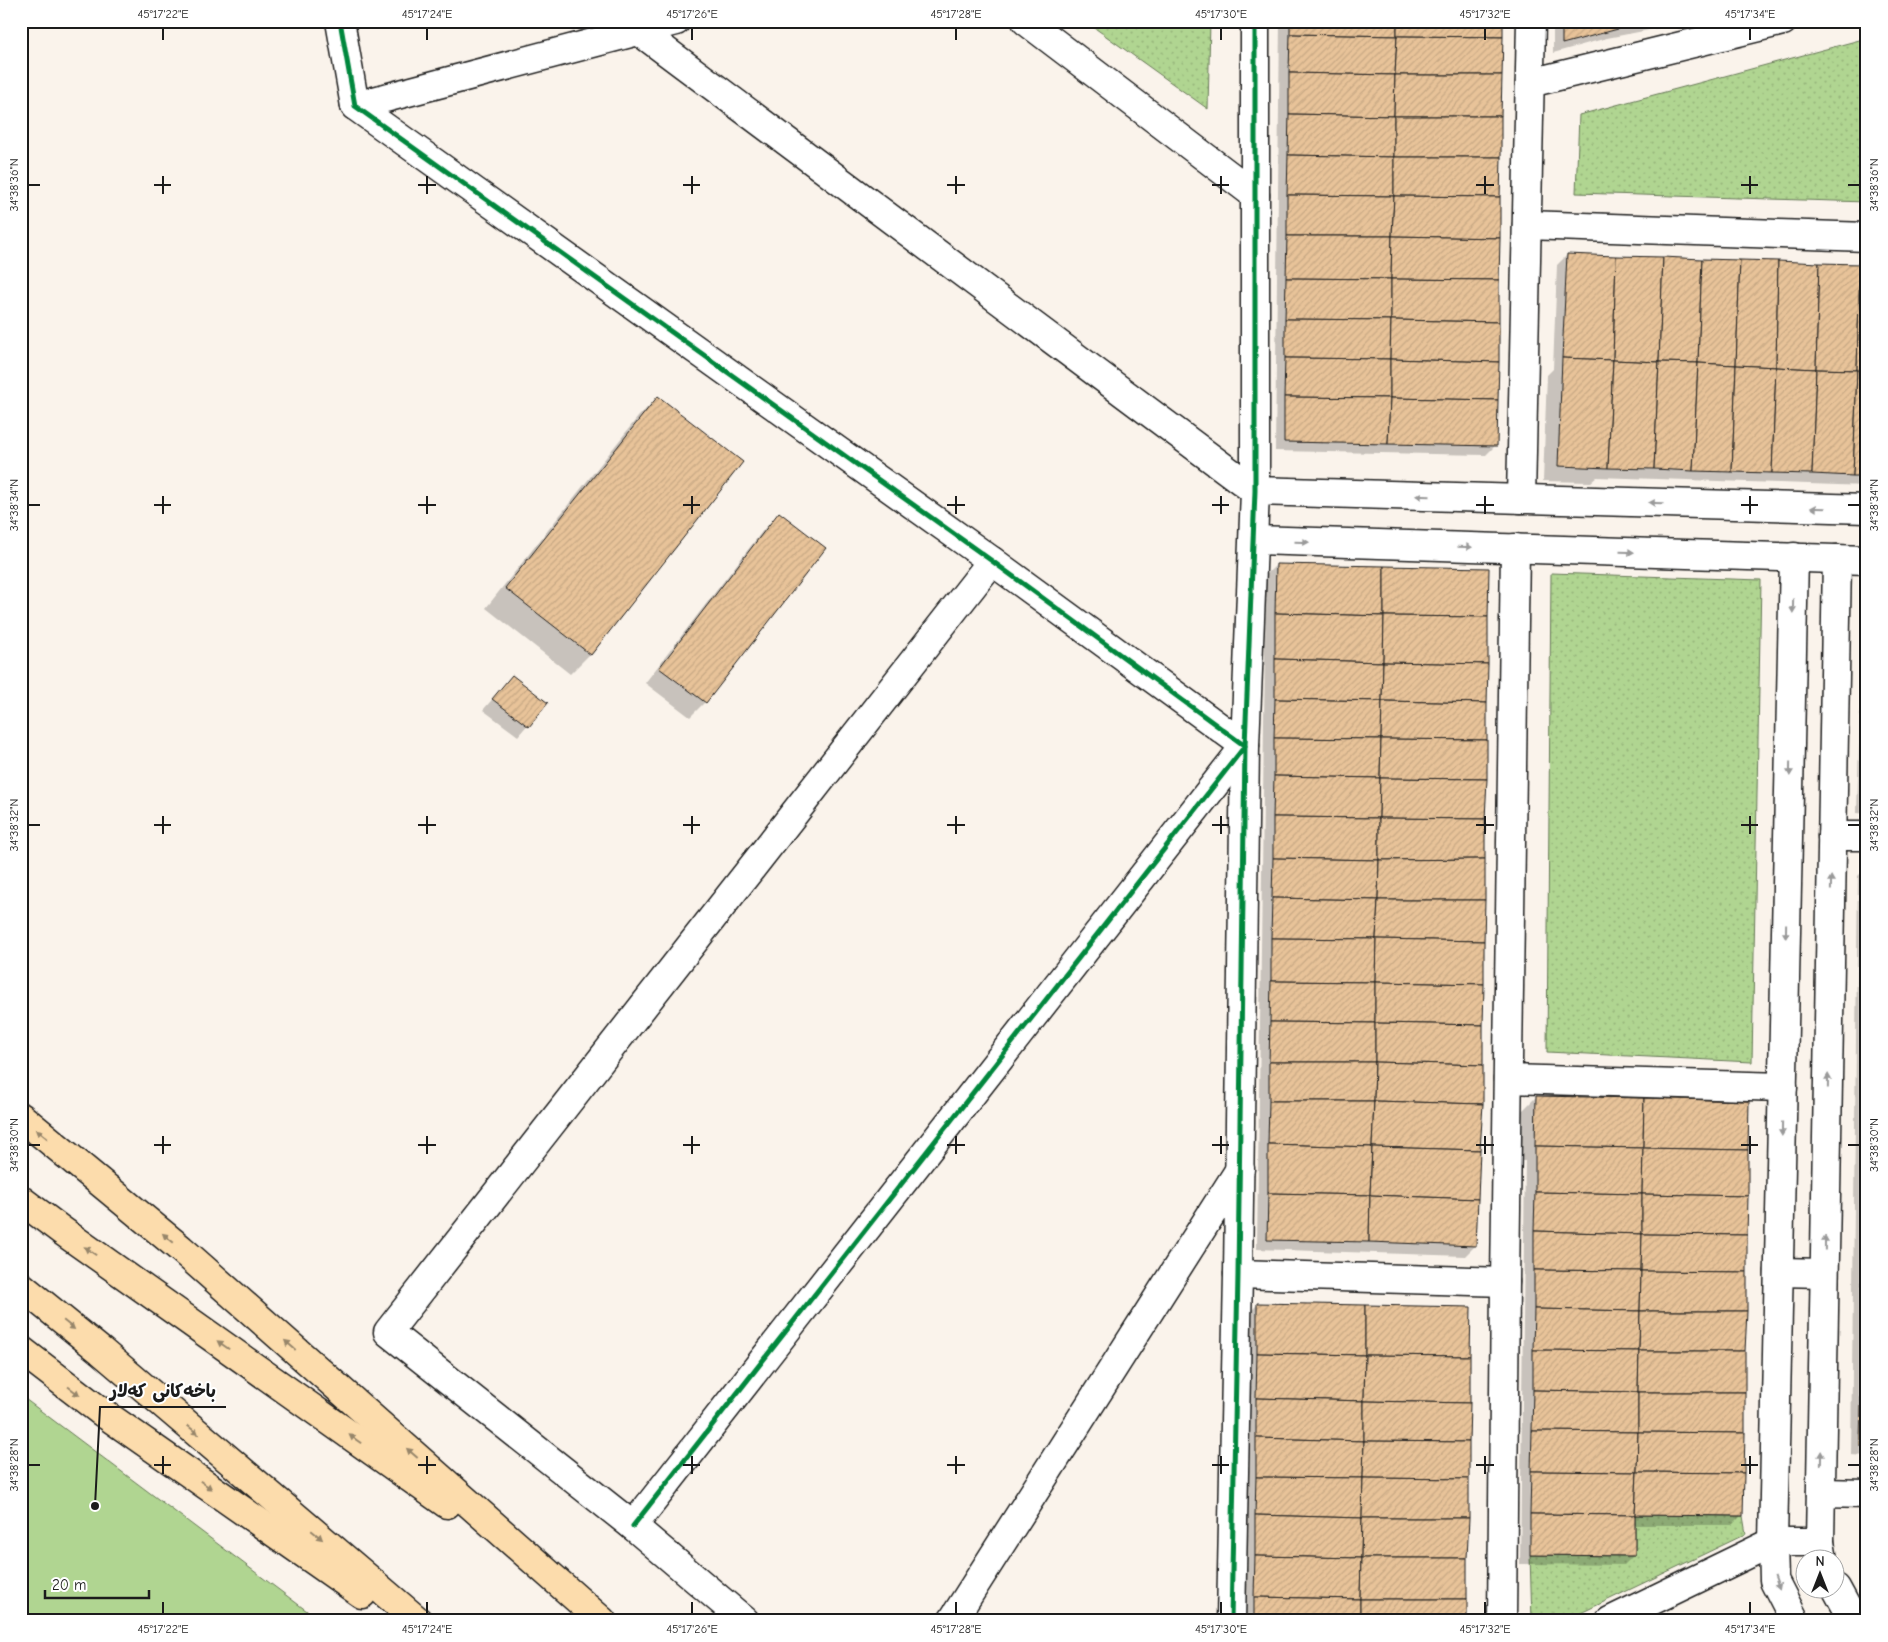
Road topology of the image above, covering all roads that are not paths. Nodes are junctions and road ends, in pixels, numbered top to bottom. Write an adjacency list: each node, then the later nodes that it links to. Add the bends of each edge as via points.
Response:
1 (340, 21): 9 (street)
2 (676, 21): 7 (street)
3 (1026, 21): 10 (street)
4 (1256, 21): 10 (street)
5 (1531, 21): 8 (street)
6 (1783, 21): 8 (street)
7 (639, 31): 9 (street); 13 (street)
8 (1530, 83): 11 (street)
9 (355, 106): 21 (street)
10 (1255, 195): 13 (street)
11 (1527, 224): 12 (street); 14 (street)
12 (1867, 238)
13 (1254, 491): 14 (street, one-way to 13); 16 (street)
14 (1521, 499): 15 (street, one-way to 14)
15 (1867, 509)
16 (1254, 540): 17 (street, one-way to 17); 22 (street)
17 (1515, 548): 18 (street, one-way to 18); 25 (street)
18 (1794, 558): 19 (street); 26 (street, one-way to 26)
19 (1837, 559): 20 (street); 23 (street)
20 (1867, 560)
21 (992, 561): 22 (street); 38 (street, via 388,1332)
22 (1246, 746): 28 (street); 38 (street)
23 (1832, 836): 24 (street); 31 (street, one-way to 23)
24 (1867, 836)
25 (1508, 1079): 26 (street); 33 (street)
26 (1783, 1087): 30 (street, one-way to 30)
27 (21, 1117): 42 (highway, one-way to 27, via 180,1249)
28 (1240, 1169): 32 (street); 48 (street)
29 (21, 1200): 42 (highway, one-way to 29)
30 (1779, 1272): 31 (street); 39 (street)
31 (1824, 1273): 36 (street, one-way to 31)
32 (1238, 1274): 33 (street); 49 (street)
33 (1505, 1282): 50 (street)
34 (26, 1290): 45 (highway, one-way to 45)
35 (21, 1350): 44 (highway, one-way to 44, via 99,1410)
36 (1820, 1493): 37 (street); 41 (street)
37 (1867, 1494)
38 (633, 1526): 47 (street)
39 (1773, 1542): 40 (street); 51 (street); 52 (street, one-way to 52, via 1774,1580)
40 (1816, 1550)
41 (1821, 1550)
42 (566, 1589): 46 (highway)
43 (1843, 1600): 53 (street)
44 (400, 1621)
45 (418, 1621)
46 (602, 1621)
47 (745, 1621)
48 (952, 1621)
49 (1231, 1621)
50 (1502, 1621)
51 (1610, 1621)
52 (1795, 1621)
53 (1854, 1621)

